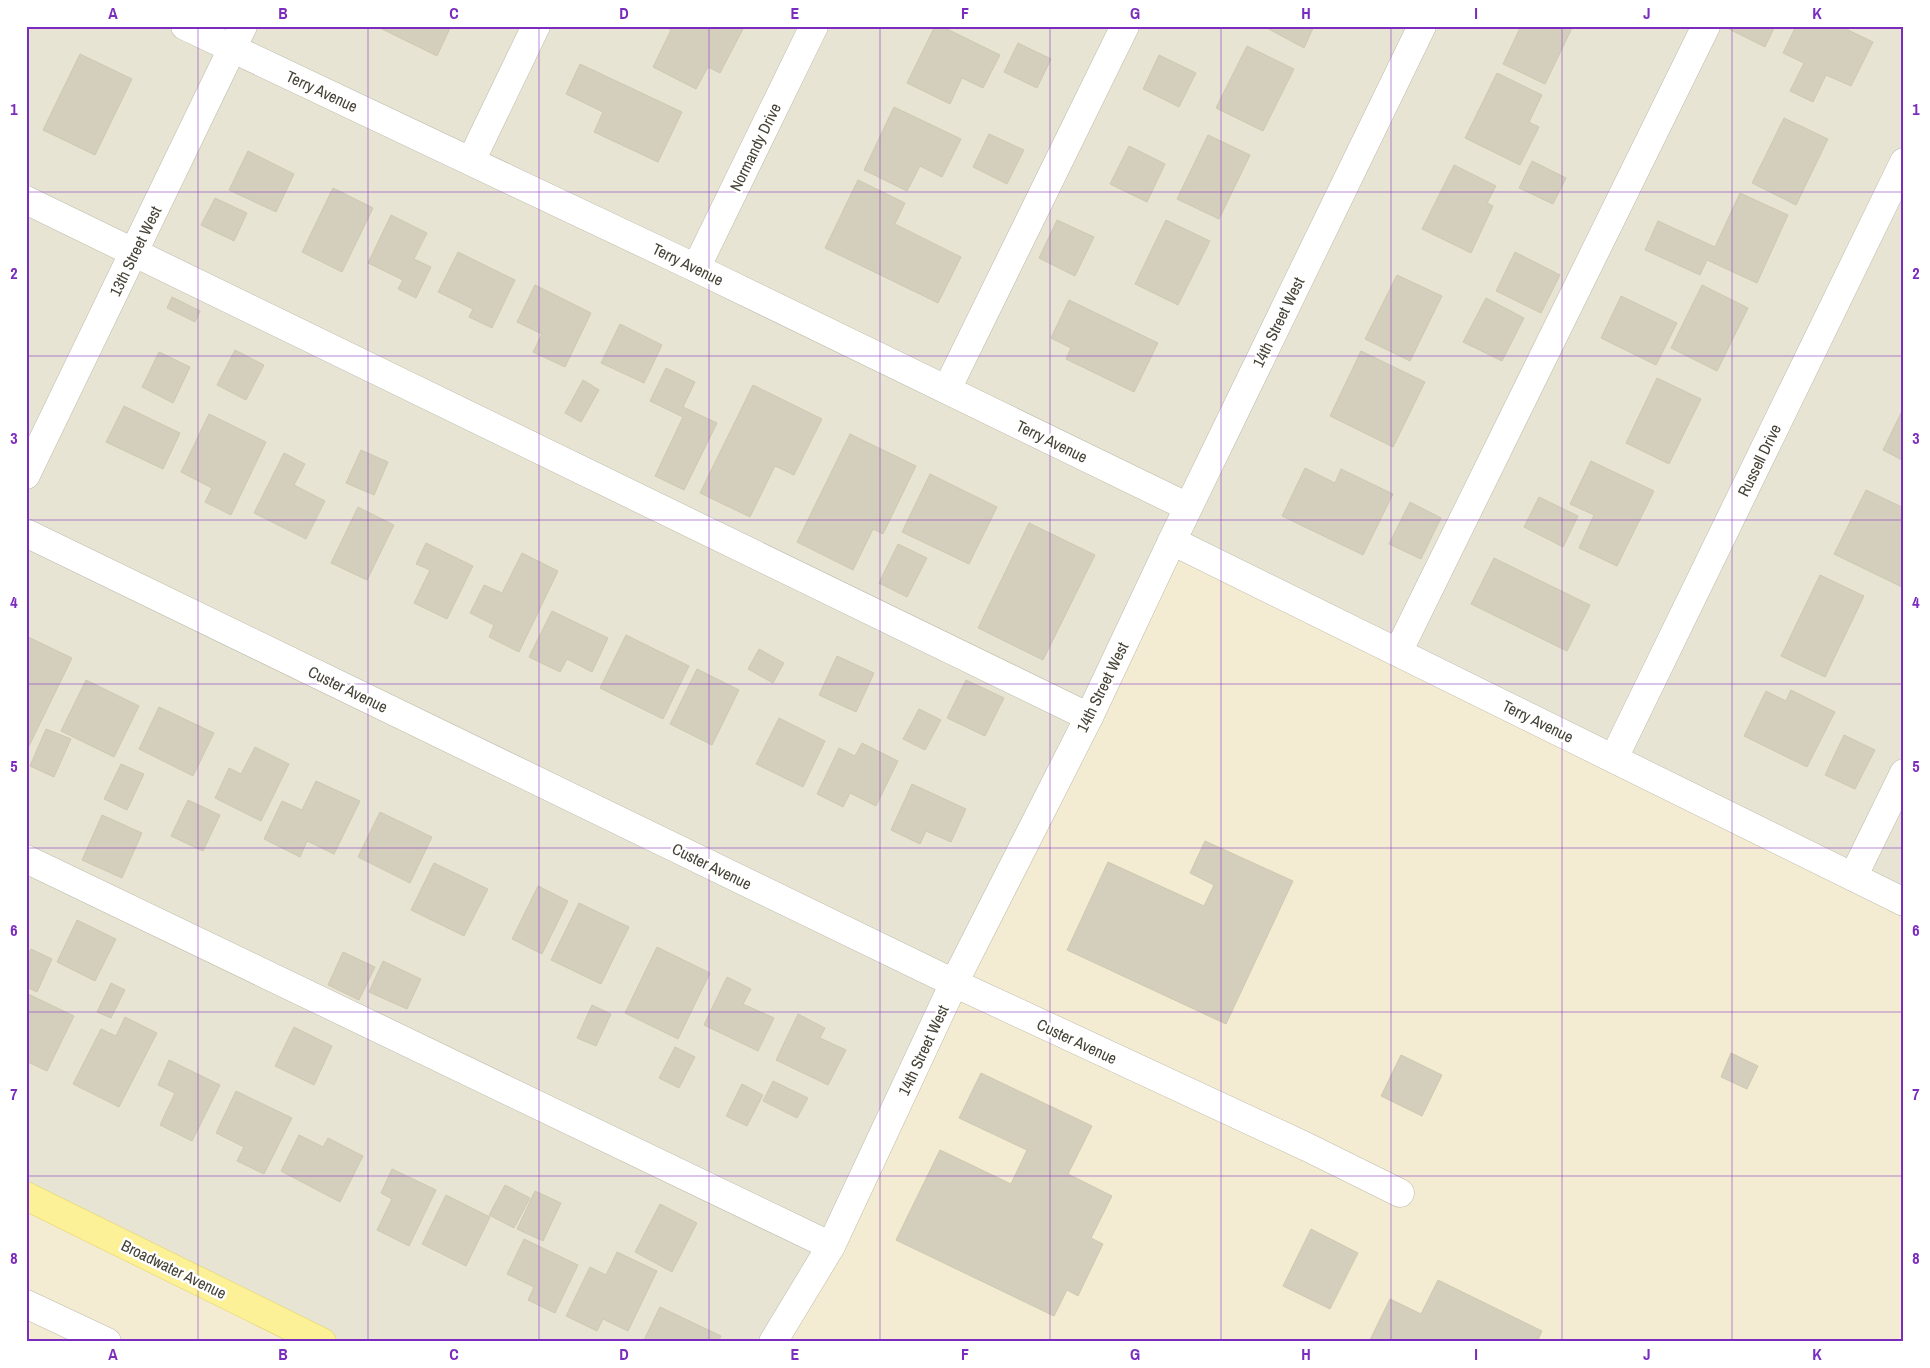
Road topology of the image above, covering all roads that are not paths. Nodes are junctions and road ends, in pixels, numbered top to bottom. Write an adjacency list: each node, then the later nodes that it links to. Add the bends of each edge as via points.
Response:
1 (185, 26): 7 (street, Terry Avenue)
2 (536, 26): 8 (street)
3 (814, 26): 12 (street, Normandy Drive)
4 (1125, 26): 13 (street)
5 (1422, 26): 15 (street, 14th Street West)
6 (1706, 26): 18 (street)
7 (237, 38): 8 (street, Terry Avenue); 11 (street, 13th Street West)
8 (471, 161): 12 (street, Terry Avenue)
9 (1904, 162): 20 (street, Russell Drive)
10 (26, 200): 11 (street)
11 (135, 251): 14 (street, 13th Street West); 19 (street)
12 (696, 268): 13 (street, Terry Avenue)
13 (947, 389): 15 (street, Terry Avenue)
14 (26, 475)
15 (1188, 507): 17 (street, 14th Street West)
16 (26, 533): 25 (street, Custer Avenue)
17 (1172, 541): 18 (street, Terry Avenue); 19 (street, 14th Street West)
18 (1398, 652): 20 (street, Terry Avenue)
19 (1089, 717): 25 (street, 14th Street West)
20 (1614, 758): 23 (street, Terry Avenue)
21 (1904, 774): 23 (street)
22 (26, 859): 28 (street)
23 (1853, 877): 24 (street, Terry Avenue)
24 (1904, 902)
25 (954, 983): 26 (street, Custer Avenue); 28 (street, 14th Street West)
26 (1400, 1193)
27 (26, 1196): 31 (main road, Broadwater Avenue)
28 (831, 1246): 32 (street, 14th Street West)
29 (26, 1304): 30 (street)
30 (106, 1342)
31 (322, 1342)
32 (773, 1342)

